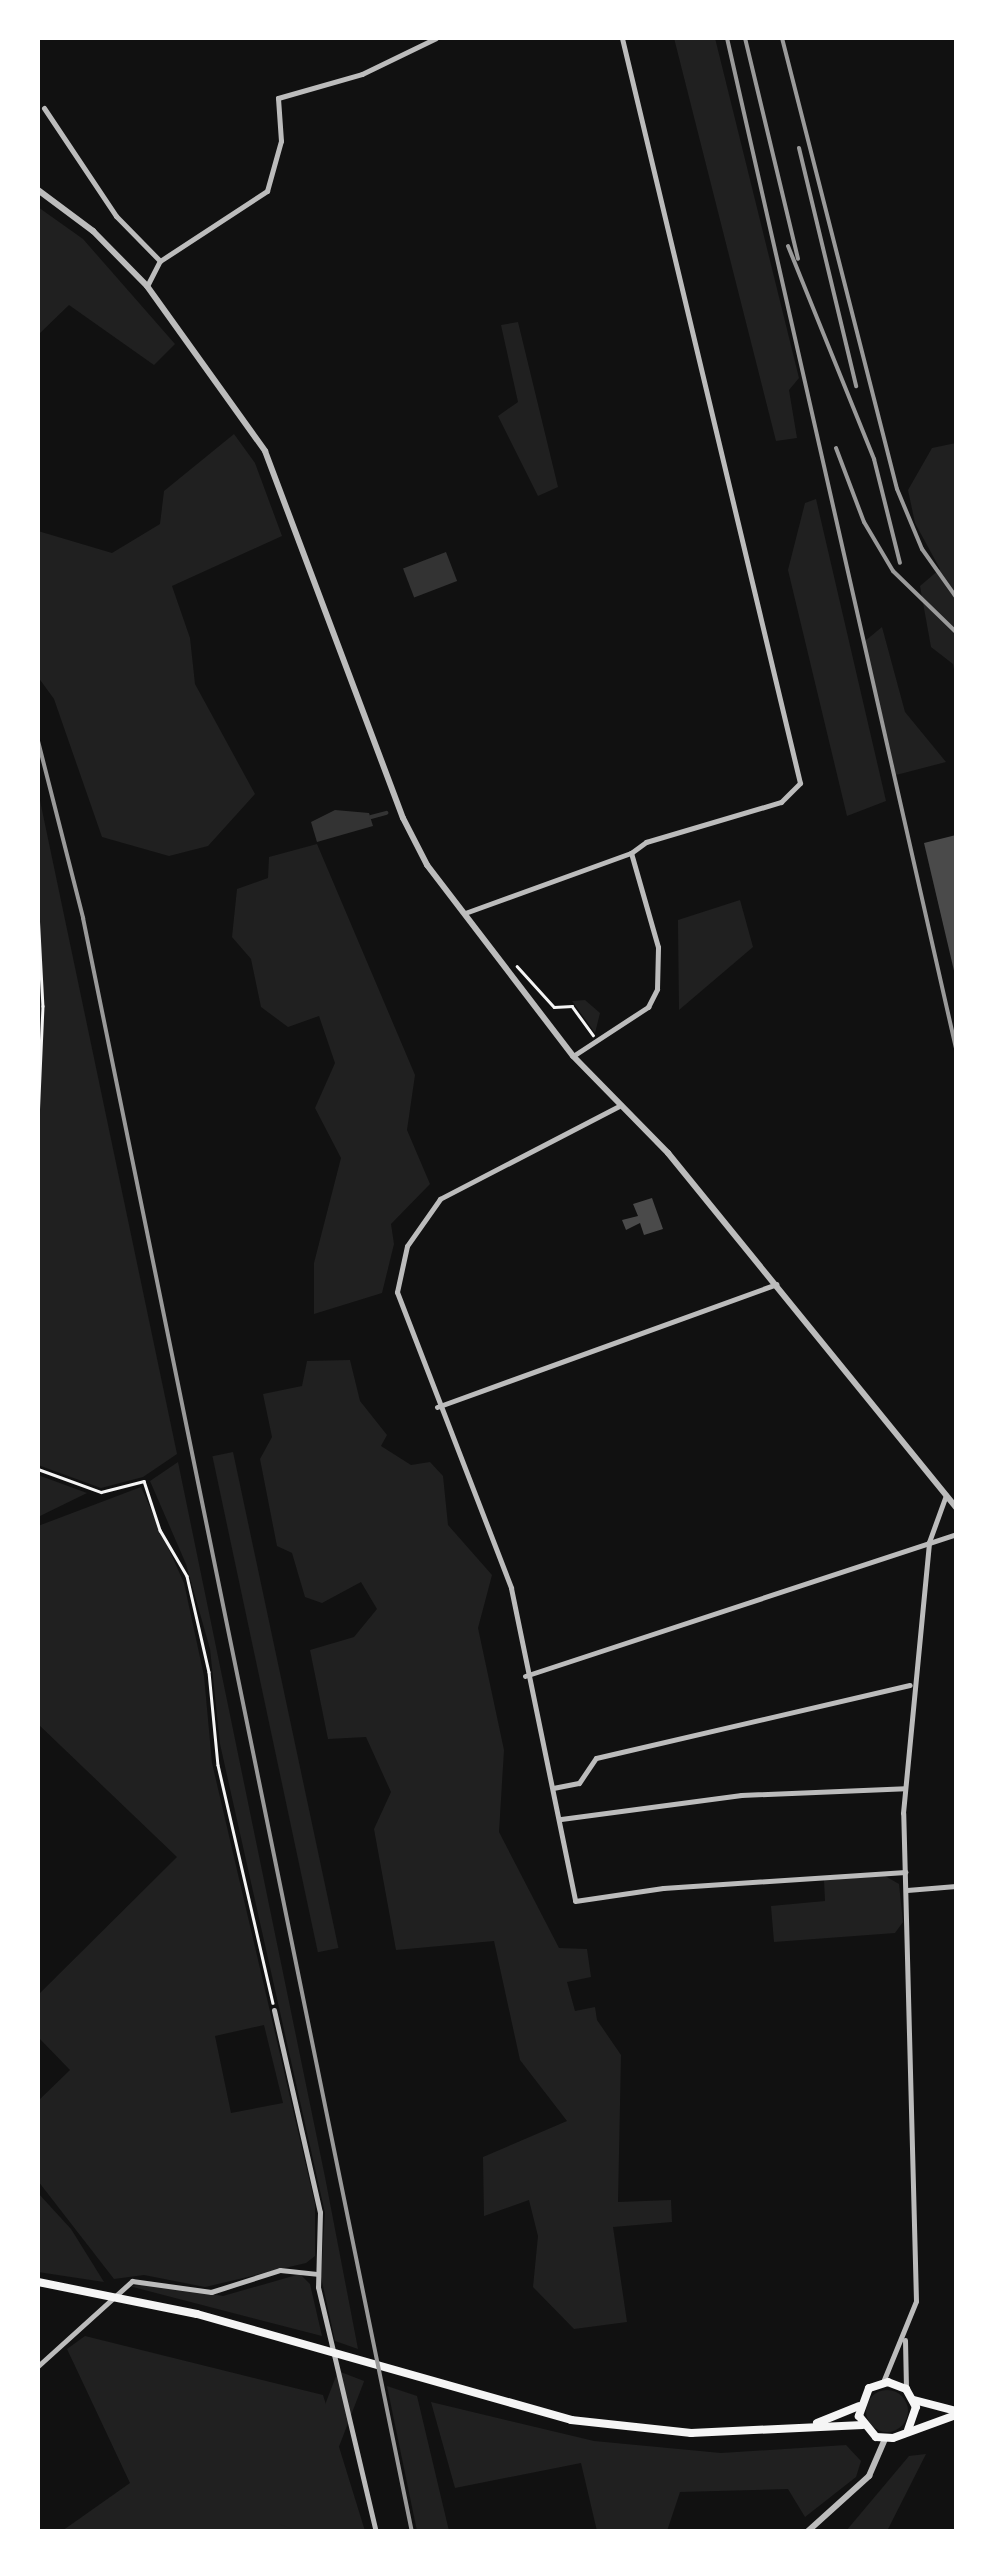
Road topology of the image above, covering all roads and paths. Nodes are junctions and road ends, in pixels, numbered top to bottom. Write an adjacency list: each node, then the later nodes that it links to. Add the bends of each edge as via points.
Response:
1 (436, 38): 5 (street, via 362,74 278,98 281,141 268,191)
2 (622, 38): 7 (street, via 800,783 781,802 646,842)
3 (44, 108): 5 (street, via 116,216)
4 (38, 190): 6 (street, via 94,231)
5 (160, 261): 6 (street)
6 (148, 286): 9 (street, via 266,451 403,818)
7 (631, 853): 9 (street); 12 (street, via 658,948 658,989 648,1006)
8 (38, 912): 14 (path)
9 (464, 914): 12 (street)
10 (508, 959): 11 (path, via 554,1007 572,1006)
11 (592, 1033)
12 (573, 1056): 13 (street)
13 (620, 1104): 15 (street); 16 (street, via 440,1199 422,1216 397,1292)
14 (38, 1120)
15 (776, 1284): 16 (street); 18 (street)
16 (437, 1407): 22 (street, via 463,1452 512,1588)
17 (38, 1469): 30 (path, via 102,1492 144,1482 160,1530 187,1576 210,1672 218,1765)
18 (946, 1495): 19 (street); 21 (street)
19 (956, 1508)
20 (956, 1534): 21 (street)
21 (929, 1542): 22 (street); 23 (street)
22 (525, 1676): 24 (street)
23 (910, 1685): 24 (street, via 596,1758 579,1783); 25 (street)
24 (553, 1788): 26 (street)
25 (905, 1788): 26 (street, via 741,1795); 27 (street)
26 (561, 1819): 27 (street, via 575,1901 663,1888)
27 (905, 1872): 29 (street)
28 (956, 1886): 29 (street)
29 (907, 1890): 33 (street, via 916,2300)
30 (274, 2010): 31 (street, via 320,2212)
31 (317, 2274): 34 (street, via 280,2270 210,2292 132,2281); 44 (street)
32 (38, 2282): 41 (main road, via 162,2306 442,2386 621,2428 712,2433)
33 (906, 2337): 35 (street); 36 (street)
34 (38, 2366)
35 (883, 2382): 36 (main road); 38 (main road, via 869,2388)
36 (906, 2389): 37 (main road)
37 (914, 2400): 39 (main road); 42 (main road)
38 (859, 2406): 40 (main road); 41 (main road)
39 (956, 2413): 42 (main road)
40 (863, 2425): 41 (main road); 43 (main road)
41 (808, 2426)
42 (908, 2430): 43 (main road)
43 (884, 2439): 45 (street, via 869,2476)
44 (376, 2532)
45 (807, 2532)

